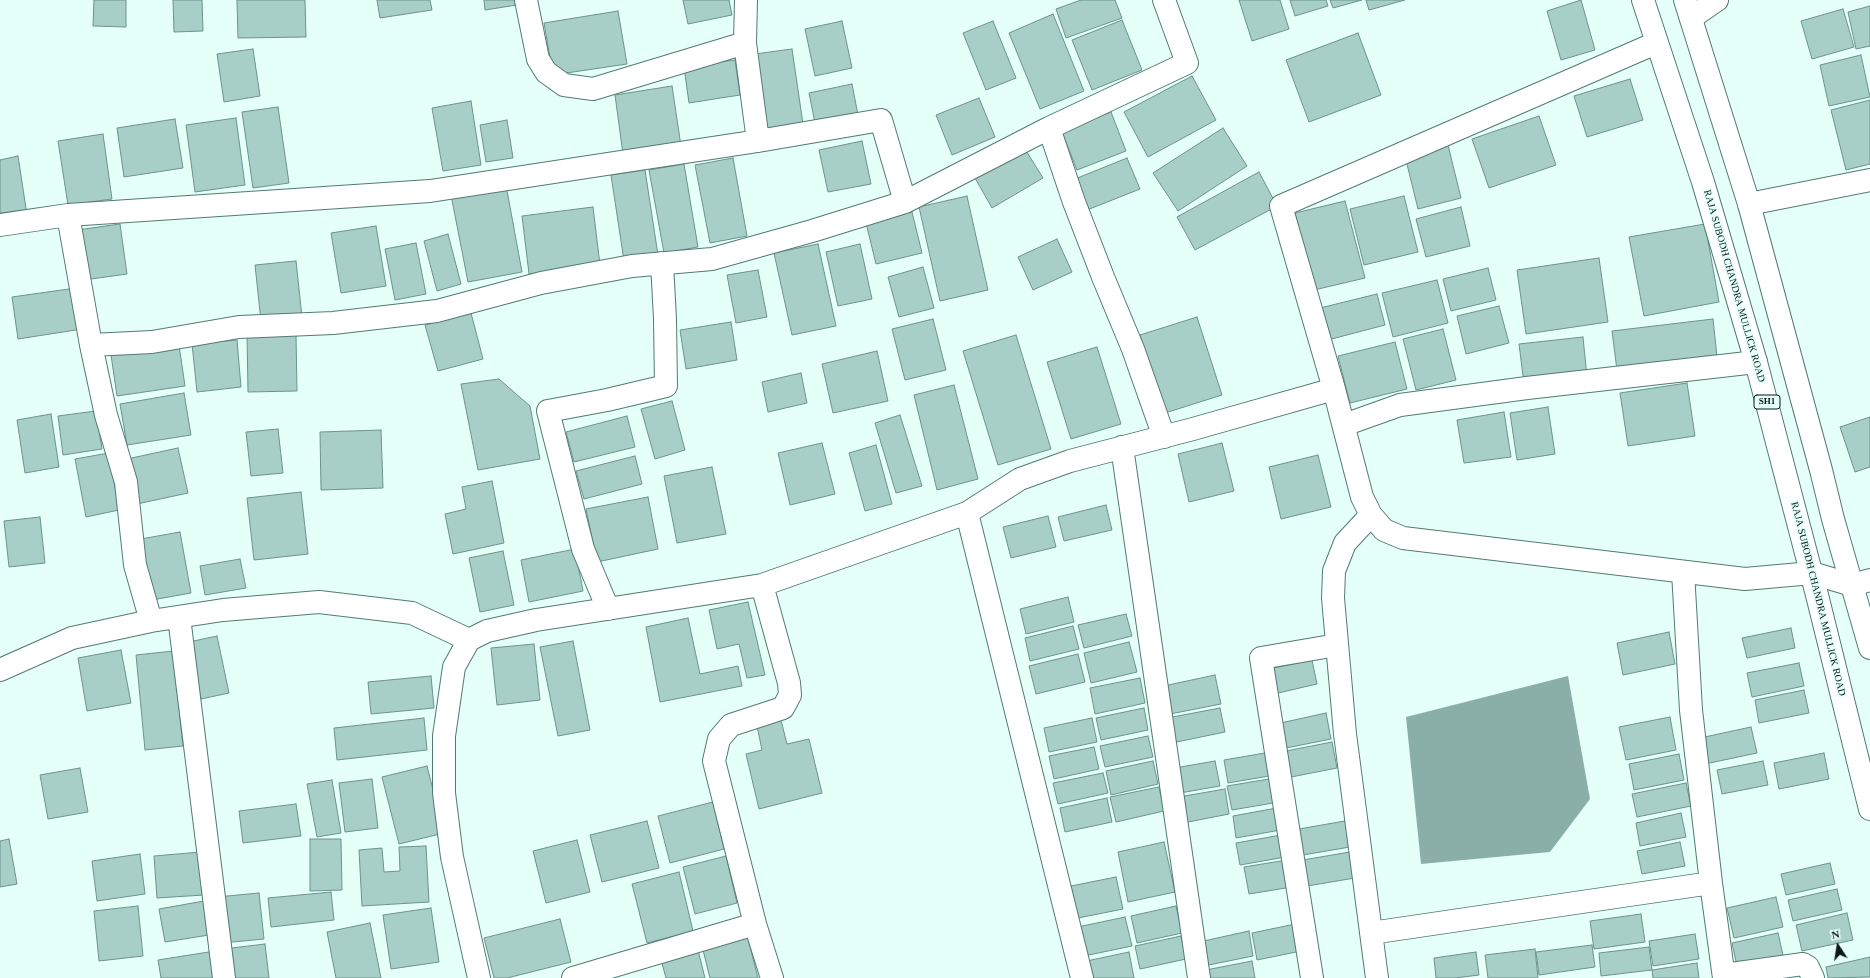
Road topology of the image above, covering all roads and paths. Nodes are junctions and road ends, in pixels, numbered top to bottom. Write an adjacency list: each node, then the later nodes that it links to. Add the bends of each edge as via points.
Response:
1 (526, 0): 8 (street, via 538,59 546,72 564,85 592,89)
2 (746, 0): 8 (street)
3 (1164, 0): 9 (street, via 1187,63)
4 (1643, 0): 7 (street, RAJA SUBODH CHANDRA MULLICK ROAD / SH1)
5 (1717, 0): 6 (street)
6 (1688, 9): 13 (street)
7 (1656, 43): 18 (street, RAJA SUBODH CHANDRA MULLICK ROAD / SH1, via 1686,125); 19 (street, via 1281,206)
8 (745, 44): 10 (street)
9 (1049, 128): 12 (street); 21 (street, via 1103,278 1134,349)
10 (758, 141): 12 (street, via 881,120); 14 (street, via 430,191)
11 (1870, 180): 13 (street)
12 (905, 202): 16 (street, via 712,258)
13 (1749, 204): 27 (street, via 1833,519)
14 (68, 215): 15 (street); 17 (street)
15 (0, 225)
16 (662, 263): 17 (street, via 541,283 437,311 332,324 238,327 152,342); 29 (street, via 666,386 548,411 583,549)
17 (91, 345): 31 (street, via 106,415 126,482 135,565)
18 (1756, 362): 20 (street, via 1400,405); 26 (street, RAJA SUBODH CHANDRA MULLICK ROAD / SH1)
19 (1334, 389): 20 (street); 21 (street)
20 (1344, 425): 24 (street, via 1362,497)
21 (1164, 437): 22 (street)
22 (1122, 447): 23 (street, via 1070,461 1020,479); 46 (street)
23 (967, 513): 28 (street); 45 (street)
24 (1371, 515): 25 (street, via 1384,530 1403,538); 33 (street, via 1345,543 1334,571 1333,598)
25 (1683, 572): 26 (street, via 1746,579); 37 (street, via 1691,710)
26 (1812, 573): 27 (street); 36 (street, RAJA SUBODH CHANDRA MULLICK ROAD / SH1)
27 (1861, 583): 34 (street)
28 (762, 585): 29 (street); 38 (street, via 790,683 790,695 783,708 731,726 719,739 714,761)
29 (608, 609): 32 (street, via 529,621 487,631)
30 (180, 617): 31 (street); 32 (street, via 223,610 319,602 412,613); 42 (street)
31 (150, 621): 35 (street, via 72,638)
32 (469, 640): 43 (street, via 454,667 444,736 444,793 452,857)
33 (1337, 645): 39 (street, via 1345,734); 47 (street, via 1261,658)
34 (1870, 648)
35 (0, 670)
36 (1870, 809)
37 (1711, 883): 39 (street); 41 (street)
38 (755, 924): 40 (street); 44 (street)
39 (1371, 933): 48 (street)
40 (580, 977)
41 (1724, 977): 49 (street, via 1803,964 1808,967)
42 (224, 978)
43 (479, 978)
44 (772, 978)
45 (1082, 978)
46 (1199, 978)
47 (1312, 978)
48 (1377, 978)
49 (1813, 978)

